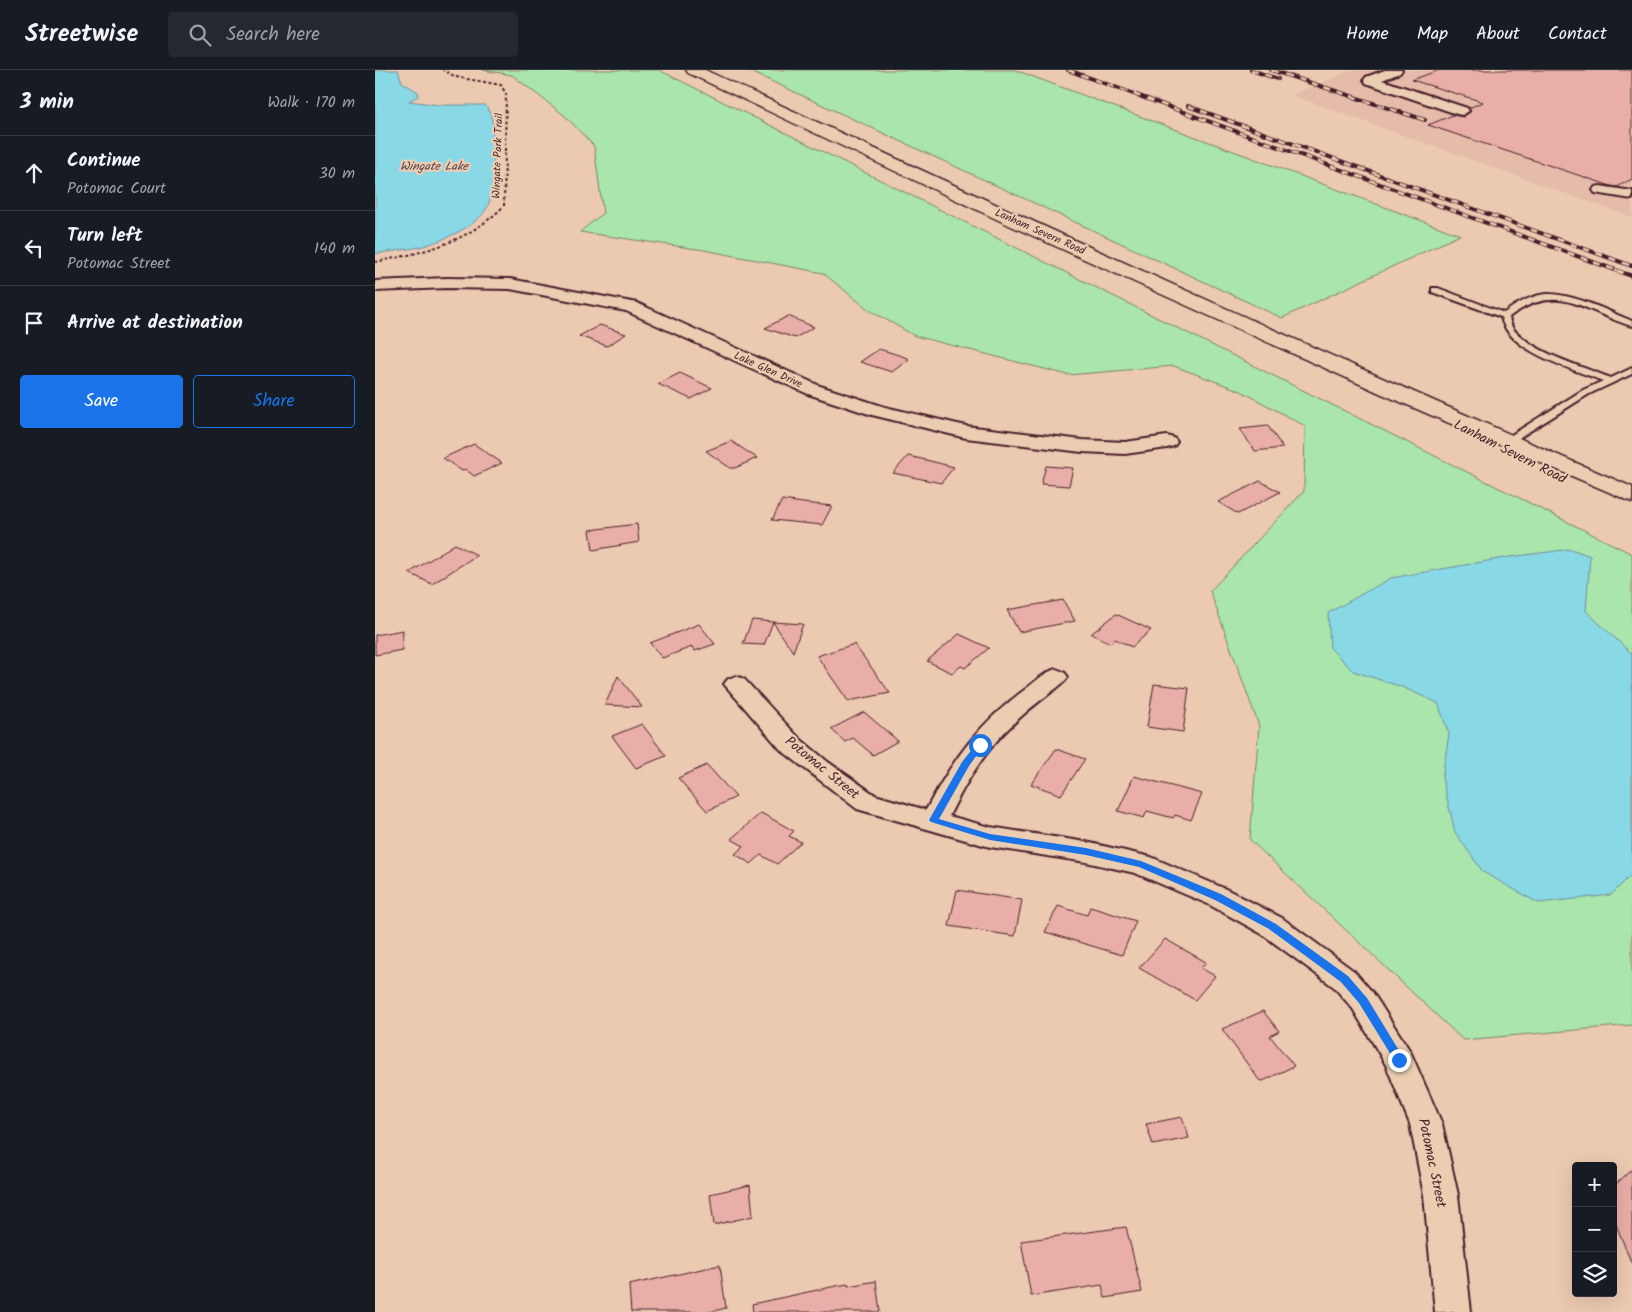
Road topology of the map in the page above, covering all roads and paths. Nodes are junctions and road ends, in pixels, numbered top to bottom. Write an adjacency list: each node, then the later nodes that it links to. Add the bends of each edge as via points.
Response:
1 (443, 70): 7 (path, Wingate Park Trail, via 456,77 503,88 507,102 504,206 476,230 448,245 427,253)
2 (693, 70): 14 (main road, Lanham Severn Road, via 1017,222)
3 (1396, 70): 4 (street, via 1369,80)
4 (1462, 111)
5 (1599, 190): 6 (street)
6 (1632, 195)
7 (375, 262)
8 (375, 286): 15 (street, Lake Glen Drive, via 511,284 631,308 814,390 879,411 966,432 1082,446 1125,448)
9 (1435, 290): 10 (lane)
10 (1505, 316): 11 (lane, via 1517,307 1551,296 1585,304); 13 (lane, via 1511,333 1521,340)
11 (1632, 324)
12 (1632, 371): 13 (lane)
13 (1609, 380): 16 (lane)
14 (1389, 390): 16 (main road, Lanham Severn Road); 18 (main road, Lanham Severn Road)
15 (1167, 442)
16 (1508, 442): 17 (main road, Lanham Severn Road)
17 (1632, 495)
18 (1632, 514)
19 (1056, 677): 21 (street, via 991,731 965,764)
20 (736, 684): 21 (street, Potomac Street, via 790,744 866,802)
21 (934, 820): 22 (street, Potomac Street, via 990,837 1141,864 1218,897 1272,926 1344,979 1363,1000 1399,1060 1426,1124 1441,1195)
22 (1451, 1312)

